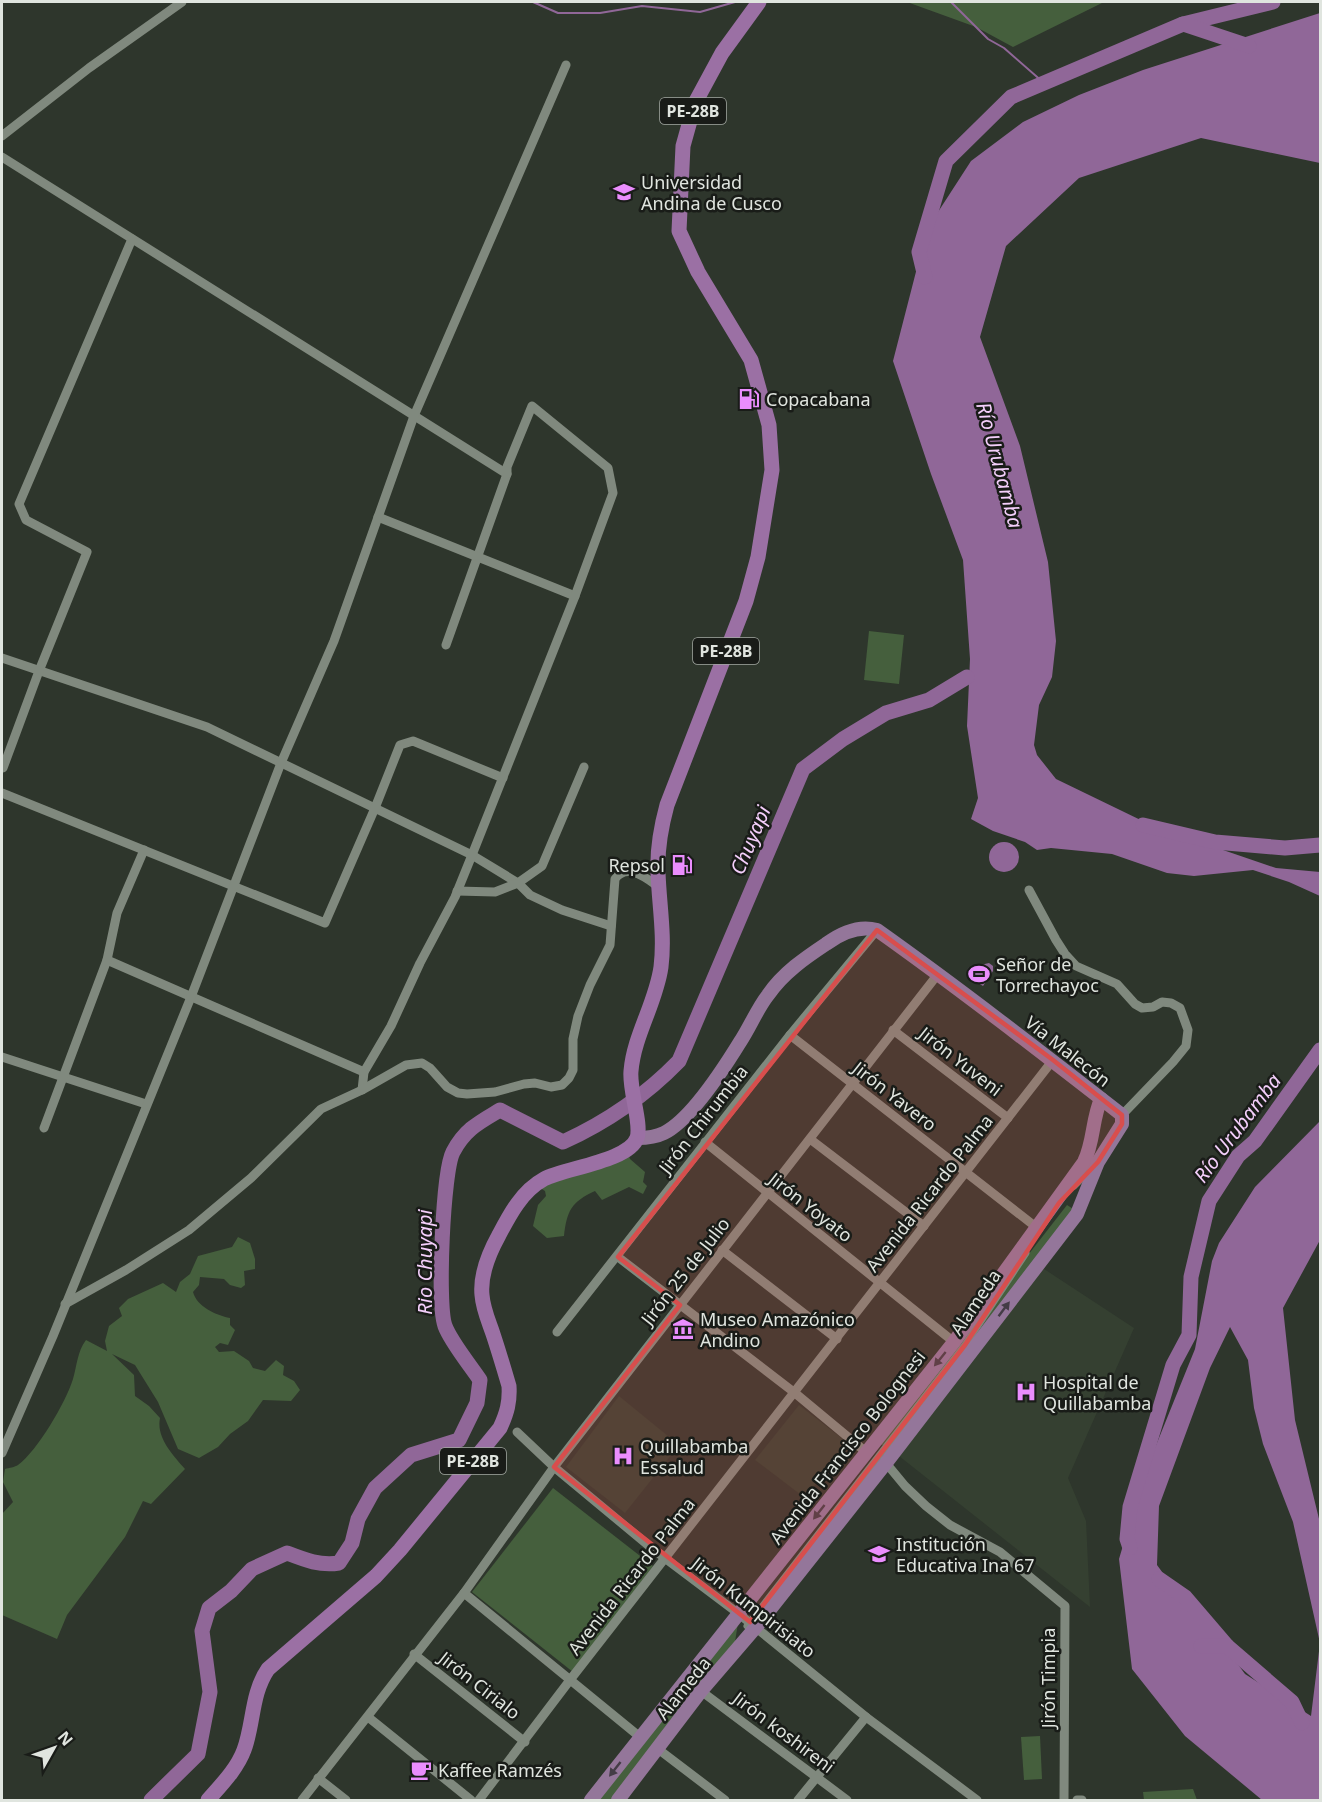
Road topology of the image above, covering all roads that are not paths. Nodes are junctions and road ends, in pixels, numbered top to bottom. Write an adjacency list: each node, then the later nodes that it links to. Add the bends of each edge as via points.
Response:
1 (182, 2): 4 (street)
2 (757, 4): 25 (highway, PE-28B, via 695,103 683,147 679,231 698,272 751,360 769,425 772,470 746,601 667,805 657,859)
3 (566, 65): 7 (street)
4 (2, 136)
5 (2, 157): 6 (street)
6 (132, 239): 7 (street); 14 (street, via 19,504 26,520 87,552)
7 (414, 416): 8 (street); 9 (street)
8 (507, 474): 10 (street); 11 (street, via 532,406 608,468 613,493)
9 (378, 517): 10 (street); 15 (street, via 334,641)
10 (477, 556): 11 (street); 12 (street)
11 (575, 596): 18 (street)
12 (446, 645)
13 (2, 658): 14 (street)
14 (39, 671): 15 (street, via 207,727); 17 (street)
15 (281, 763): 20 (street); 24 (street)
16 (584, 767): 23 (street, via 542,866)
17 (3, 768)
18 (503, 778): 20 (street, via 413,741 400,745); 22 (street)
19 (2, 793): 21 (street)
20 (375, 808): 22 (street); 24 (street, via 325,923)
21 (144, 850): 24 (street); 30 (street, via 117,913)
22 (472, 855): 23 (street); 27 (street)
23 (518, 883): 27 (street, via 495,892); 28 (street, via 530,896)
24 (233, 886): 32 (street)
25 (658, 887): 28 (street, via 634,872 619,874 613,887); 46 (highway, PE-28B, via 663,937 661,970 634,1054 630,1083)
26 (1029, 890): 43 (street, via 1056,940 1076,966 1117,984 1142,1008 1162,1002 1180,1008 1188,1030 1186,1046)
27 (457, 891): 37 (street)
28 (611, 926): 40 (street, via 610,945 578,1016 573,1070 562,1085 524,1083 495,1092 458,1093 430,1068 414,1063)
29 (877, 930): 31 (main road, Vía Malecón); 34 (street, Jirón Chirumbia); 46 (main road, via 856,929 832,939 798,964 768,995 688,1115 665,1133)
30 (107, 960): 32 (street); 38 (street)
31 (938, 974): 33 (street, Jirón 25 de Julio); 36 (main road, Vía Malecón)
32 (191, 996): 37 (street); 42 (street)
33 (893, 1030): 39 (street, Jirón 25 de Julio); 44 (street, Jirón Yuveni)
34 (790, 1035): 39 (street, Jirón Yavero); 48 (street, Jirón Chirumbia)
35 (2, 1057): 38 (street)
36 (1053, 1060): 41 (main road, Vía Malecón); 44 (street, Avenida Ricardo Palma)
37 (364, 1072): 40 (street)
38 (63, 1078): 42 (street); 45 (street)
39 (852, 1084): 47 (street, Jirón 25 de Julio); 50 (street, Jirón Yavero)
40 (362, 1090): 59 (street, via 321,1109 251,1178 189,1230)
41 (1101, 1099): 43 (main road, Vía Malecón); 52 (main road, Avenida Francisco Bolognesi, via 1090,1152)
42 (146, 1104): 59 (street)
43 (1122, 1115): 49 (main road, Avenida Francisco Bolognesi, via 1122,1124)
44 (1008, 1118): 50 (street, Avenida Ricardo Palma)
45 (44, 1128)
46 (638, 1138): 83 (highway, PE-28B, via 629,1149 608,1159 544,1179 516,1205 495,1242 481,1286 484,1308 509,1386 510,1400 500,1428 376,1576 268,1669 256,1695 248,1740 239,1761)
47 (810, 1139): 51 (street, Jirón 25 de Julio); 54 (street)
48 (705, 1142): 51 (street, Jirón Yoyato); 57 (street, Jirón Chirumbia)
49 (1098, 1162): 53 (main road, Avenida Francisco Bolognesi); 72 (street, Alameda, via 1059,1203 965,1346)
50 (966, 1173): 54 (street, Avenida Ricardo Palma); 55 (street, Jirón Yavero)
51 (768, 1194): 56 (street, Jirón 25 de Julio); 58 (street, Jirón Yoyato)
52 (1059, 1196): 53 (main road); 55 (main road, Avenida Francisco Bolognesi)
53 (1080, 1208): 68 (main road, Avenida Francisco Bolognesi, one-way to 53)
54 (924, 1226): 58 (street, Avenida Ricardo Palma)
55 (1036, 1227): 63 (main road, Avenida Francisco Bolognesi)
56 (722, 1250): 60 (street, Jirón 25 de Julio); 62 (street)
57 (618, 1257): 60 (street); 61 (street, Jirón Chirumbia)
58 (881, 1282): 62 (street, Avenida Ricardo Palma); 63 (street, Jirón Yoyato)
59 (65, 1304): 67 (street)
60 (680, 1305): 64 (street); 69 (street, Jirón 25 de Julio)
61 (557, 1332)
62 (837, 1339): 64 (street, Avenida Ricardo Palma)
63 (954, 1341): 66 (main road, Avenida Francisco Bolognesi, one-way to 66)
64 (795, 1393): 66 (street); 70 (street, Avenida Ricardo Palma)
65 (517, 1432): 69 (street, Jirón Kumpirisiato)
66 (866, 1452): 72 (main road, Avenida Francisco Bolognesi, one-way to 72)
67 (2, 1453)
68 (886, 1463): 72 (main road, Avenida Francisco Bolognesi); 95 (street, Jirón Timpia, via 926,1506 950,1525 1000,1552 1065,1606)
69 (554, 1467): 70 (street, Jirón Kumpirisiato); 71 (street, Jirón 25 de Julio)
70 (665, 1558): 72 (street, Jirón Kumpirisiato); 74 (street, Avenida Ricardo Palma)
71 (464, 1593): 73 (street, Jirón 25 de Julio); 74 (street)
72 (748, 1621): 75 (main road, Avenida Francisco Bolognesi); 77 (street, Jirón Kumpirisiato); 78 (main road, Avenida Francisco Bolognesi)
73 (414, 1654): 76 (street, Jirón 25 de Julio); 79 (street, Jirón Cirialo)
74 (570, 1680): 78 (street); 79 (street, Avenida Ricardo Palma)
75 (701, 1691): 80 (main road, Avenida Francisco Bolognesi); 82 (street, Jirón koshireni); 89 (street, Alameda)
76 (368, 1717): 81 (street, Jirón 25 de Julio); 86 (street)
77 (866, 1717): 82 (street); 94 (street, Jirón Kumpirisiato)
78 (640, 1737): 88 (main road, Avenida Francisco Bolognesi, one-way to 88)
79 (525, 1742): 87 (street, Avenida Ricardo Palma)
80 (658, 1749): 90 (main road, Avenida Francisco Bolognesi); 91 (street)
81 (318, 1778): 84 (street, Jirón 25 de Julio); 85 (street)
82 (818, 1778): 92 (street); 93 (street, Jirón koshireni)
83 (208, 1800)
84 (302, 1800)
85 (346, 1800)
86 (471, 1800)
87 (478, 1800)
88 (591, 1800)
89 (612, 1800)
90 (618, 1800)
91 (725, 1800)
92 (798, 1800)
93 (848, 1800)
94 (977, 1800)
95 (1064, 1800)
96 (1077, 1800): 97 (street)
97 (1082, 1800)

